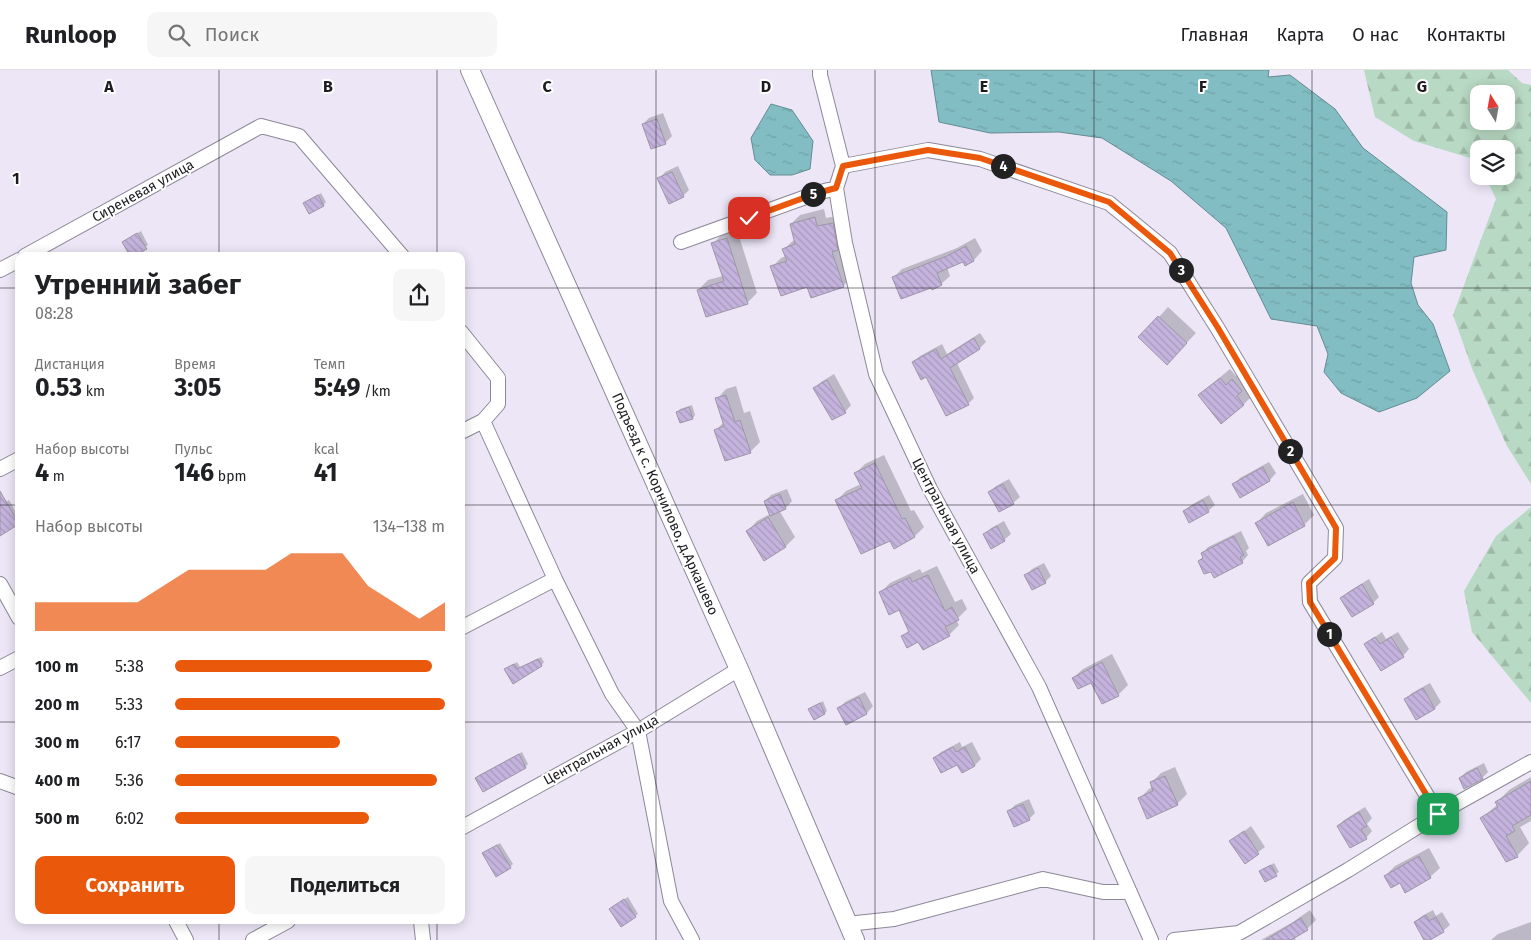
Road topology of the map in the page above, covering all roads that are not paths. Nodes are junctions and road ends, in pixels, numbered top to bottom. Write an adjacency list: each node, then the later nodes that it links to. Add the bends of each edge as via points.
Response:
1 (470, 70): 21 (street, Подъезд к с. Корнилово, д.Аркашево)
2 (820, 70): 3 (street)
3 (843, 166): 4 (street, Центральная улица); 26 (street, via 928,150 980,158 1109,202 1170,253 1336,528 1335,558 1309,583 1310,602)
4 (836, 188): 5 (street); 28 (street, Центральная улица, via 845,243 876,374 930,489 1040,687)
5 (681, 242)
6 (32, 252): 7 (street, Сиреневая улица, via 261,126 299,136)
7 (399, 252)
8 (15, 262): 9 (street)
9 (0, 270)
10 (465, 337): 11 (street, via 498,378 498,404)
11 (483, 421): 12 (street); 15 (street)
12 (465, 430)
13 (15, 461): 14 (street)
14 (0, 469)
15 (555, 579): 18 (street); 22 (street, via 612,694)
16 (0, 584): 17 (street)
17 (15, 611)
18 (465, 626)
19 (15, 660): 20 (street)
20 (0, 668)
21 (740, 669): 22 (street, Центральная улица); 32 (street, Подъезд к с. Корнилово, д.Аркашево)
22 (638, 731): 27 (street, Центральная улица); 36 (street, via 671,901)
23 (1531, 762): 26 (street)
24 (0, 781): 25 (street)
25 (15, 787)
26 (1438, 814): 39 (street, via 1239,933)
27 (465, 826)
28 (1130, 892): 32 (street, via 1103,892 1043,879 894,919); 38 (street, Центральная улица)
29 (178, 924): 33 (street)
30 (282, 924): 34 (street)
31 (421, 924): 35 (street)
32 (847, 924): 37 (street, Подъезд к с. Корнилово, д.Аркашево)
33 (186, 940)
34 (253, 940)
35 (423, 940)
36 (692, 940)
37 (855, 940)
38 (1151, 940)
39 (1174, 940)

